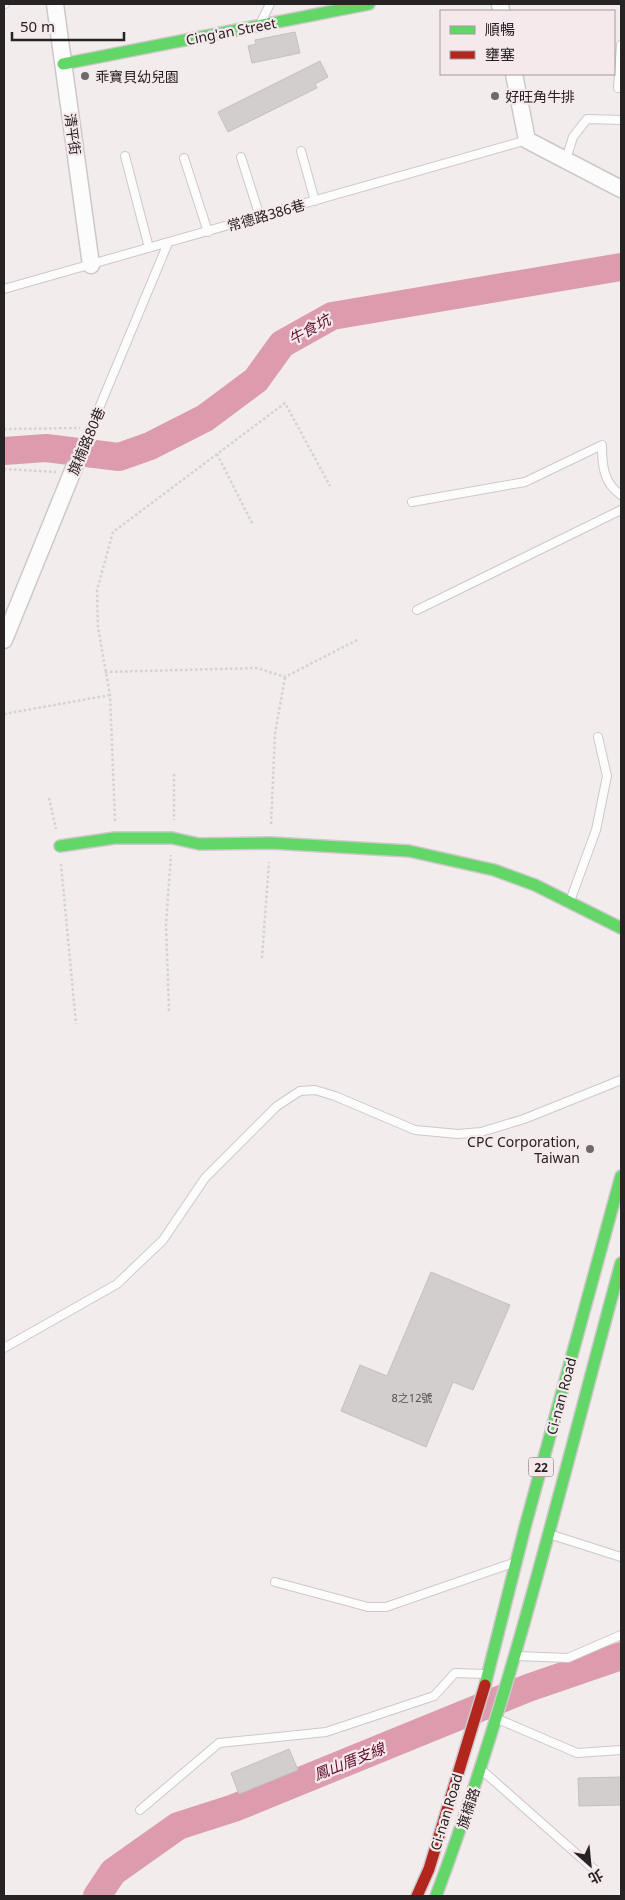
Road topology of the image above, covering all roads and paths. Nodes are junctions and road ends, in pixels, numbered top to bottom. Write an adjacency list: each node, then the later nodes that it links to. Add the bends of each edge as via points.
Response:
1 (55, 4): 6 (street, 清平街)
2 (270, 4): 4 (lane)
3 (370, 4): 4 (main road, Cing'an Street)
4 (259, 26): 6 (main road, Cing'an Street)
5 (621, 45): 8 (lane)
6 (63, 64): 22 (street, 清平街)
7 (514, 75): 10 (street)
8 (618, 88)
9 (621, 120): 15 (lane, via 587,119 573,137)
10 (527, 140): 15 (street); 17 (lane, 常德路386巷)
11 (301, 150): 17 (lane)
12 (125, 156): 21 (lane)
13 (241, 157): 18 (lane)
14 (184, 158): 19 (lane)
15 (566, 159): 16 (street)
16 (621, 189)
17 (314, 201): 18 (lane, 常德路386巷)
18 (260, 217): 19 (lane, 常德路386巷)
19 (208, 232): 20 (lane, 常德路386巷)
20 (168, 243): 21 (lane, 常德路386巷); 25 (lane, 旗楠路80巷)
21 (149, 248): 22 (lane, 常德路386巷)
22 (90, 265): 23 (lane, 常德路386巷)
23 (4, 289)
24 (4, 429): 25 (path)
25 (90, 431): 28 (lane, 旗楠路80巷)
26 (217, 454): 29 (path, via 285,403); 33 (path); 37 (path, via 113,532 97,590 98,628)
27 (4, 469): 28 (path)
28 (73, 471): 36 (street, 旗楠路80巷)
29 (330, 486)
30 (621, 494): 31 (lane, via 615,490 602,467 602,445 524,482)
31 (412, 502)
32 (621, 510): 34 (lane)
33 (253, 525)
34 (417, 610)
35 (359, 639): 38 (path)
36 (4, 640)
37 (105, 672): 38 (path, via 257,668); 39 (path)
38 (285, 677): 46 (path, via 275,734)
39 (110, 695): 40 (path); 44 (path)
40 (4, 714)
41 (598, 737): 48 (lane, via 607,776 596,830)
42 (174, 774): 45 (path)
43 (49, 798): 47 (path)
44 (115, 838): 45 (main road); 47 (main road)
45 (172, 838): 46 (main road, via 199,844); 51 (path, via 166,925)
46 (271, 843): 48 (main road, via 409,851 494,870 536,885); 50 (path)
47 (60, 846): 52 (path)
48 (570, 903): 49 (main road)
49 (621, 928)
50 (262, 958)
51 (169, 1011)
52 (76, 1024)
53 (621, 1080): 57 (lane, via 524,1119 481,1132 458,1134 415,1130 335,1096 315,1090 300,1091 277,1106 205,1178 163,1240 117,1284)
54 (621, 1176): 55 (main road, Ci-nan Road / 22)
55 (597, 1260): 56 (street); 58 (main road, Ci-nan Road / 22)
56 (621, 1263): 58 (main road, Ci-nan Road / 22)
57 (4, 1348)
58 (536, 1530): 59 (lane); 60 (main road, Ci-nan Road / 22); 64 (main road, Ci-nan Road / 22)
59 (621, 1557)
60 (517, 1562): 61 (lane, via 386,1607 368,1607); 63 (main road, Ci-nan Road / 22)
61 (276, 1582)
62 (621, 1635): 64 (lane, via 568,1658)
63 (495, 1652): 64 (lane); 65 (main road, Ci-nan Road / 22)
64 (512, 1661): 66 (main road, 22)
65 (487, 1674): 69 (lane, via 455,1673 434,1696 326,1732 219,1743); 71 (main road, Ci-nan Road / 22, via 429,1869)
66 (497, 1719): 67 (lane, via 577,1753); 68 (main road, 旗楠路 / 22)
67 (621, 1750)
68 (481, 1770): 70 (lane); 72 (main road, 旗楠路 / 22)
69 (140, 1810)
70 (596, 1871)
71 (417, 1896)
72 (436, 1896)

